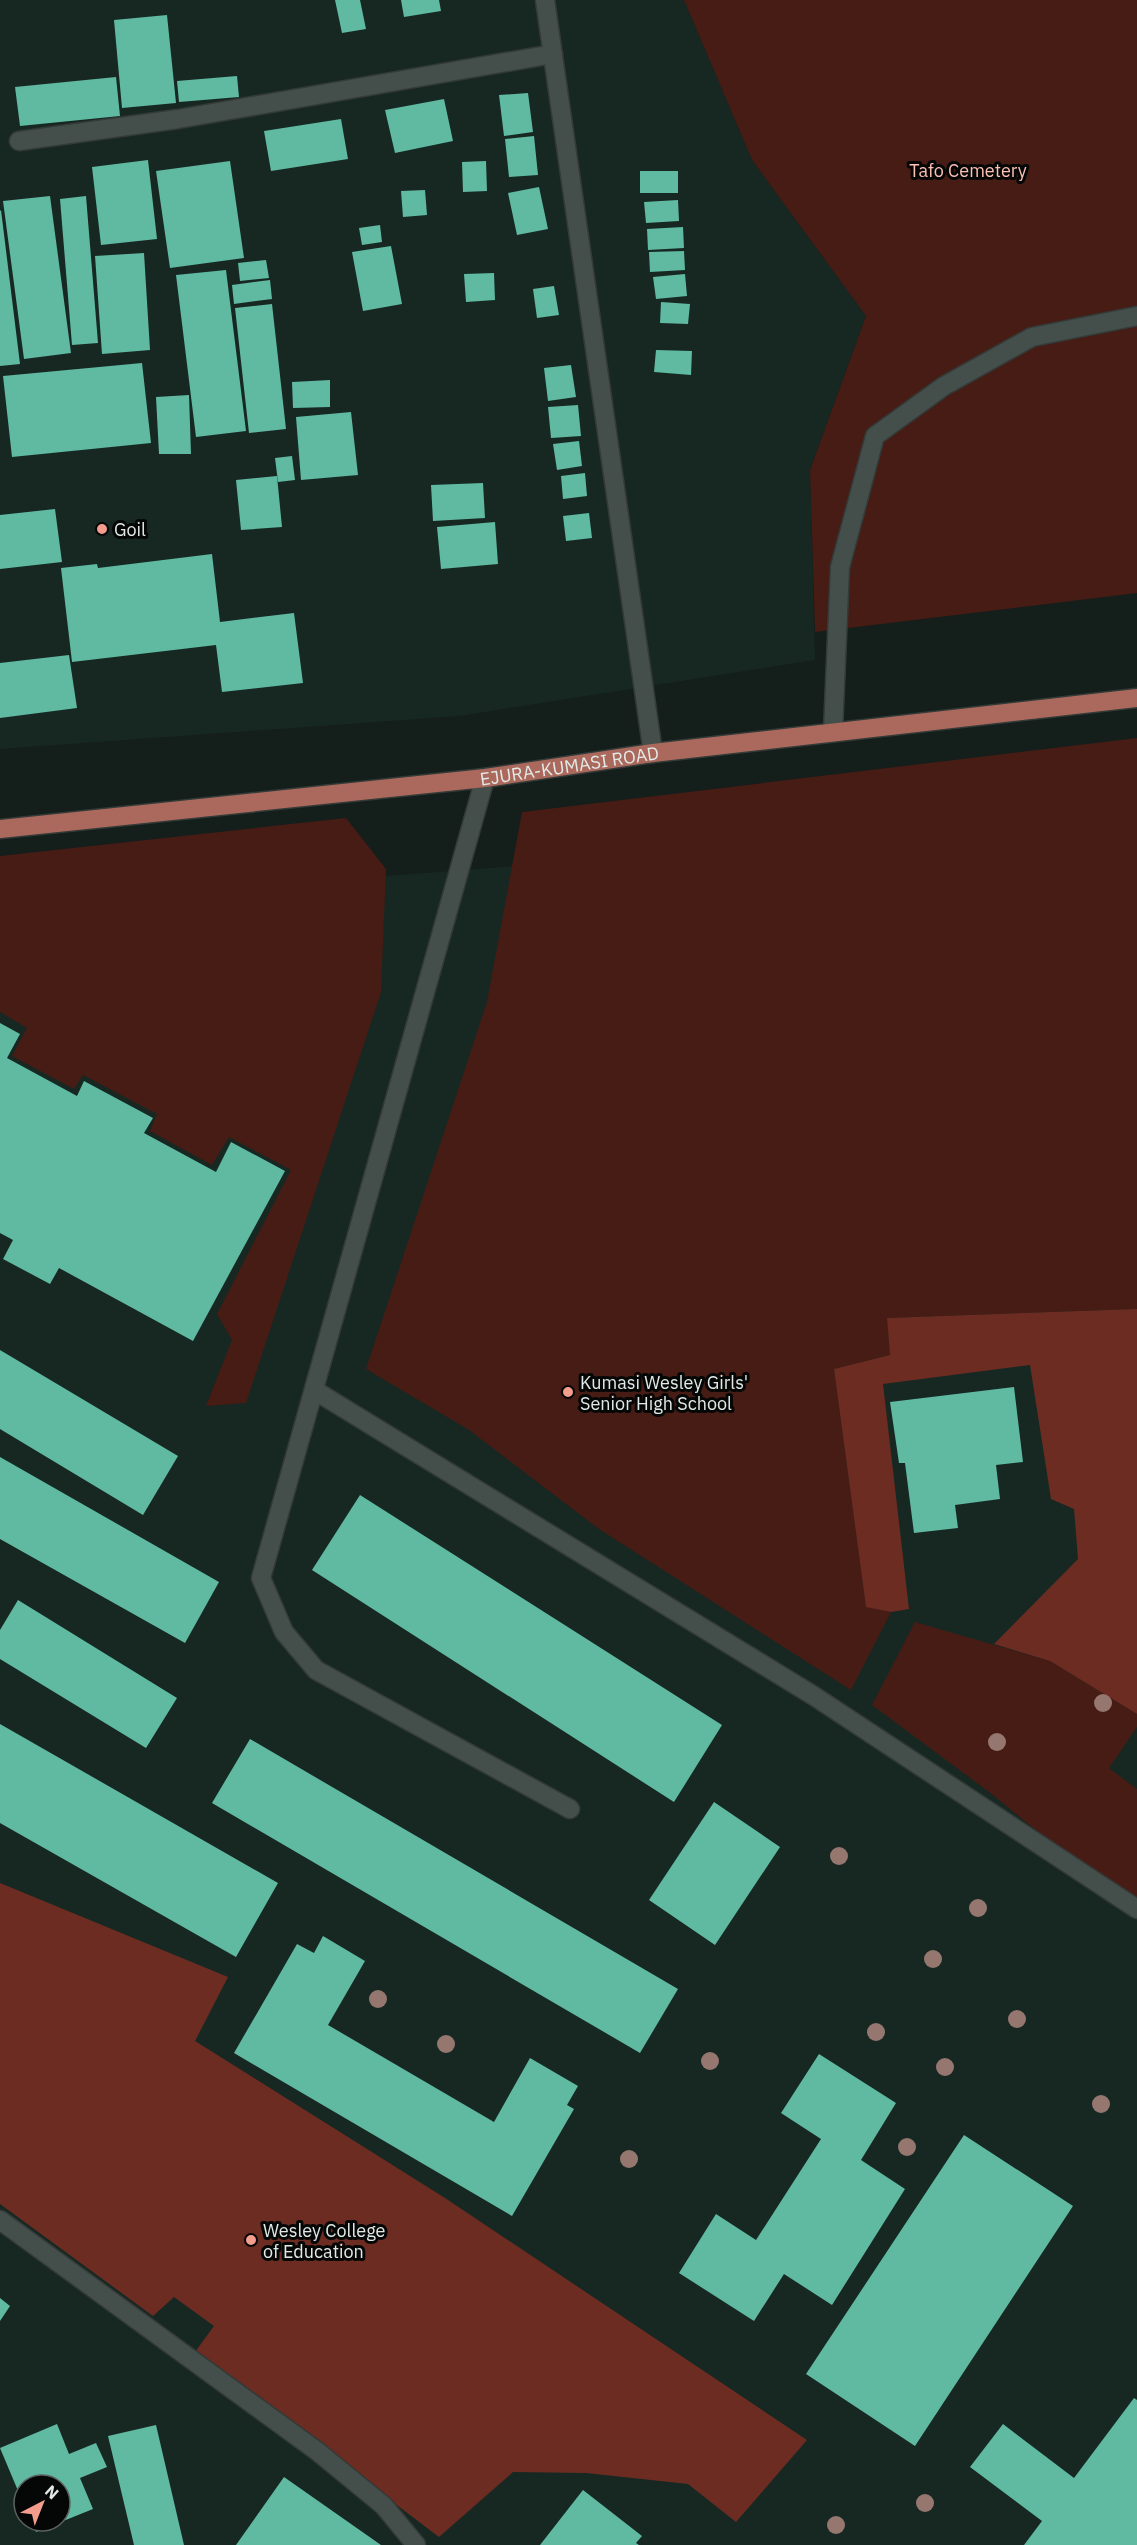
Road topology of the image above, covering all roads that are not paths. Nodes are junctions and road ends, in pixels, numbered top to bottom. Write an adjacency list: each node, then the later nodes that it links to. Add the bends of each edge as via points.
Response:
1 (545, 0): 2 (street)
2 (553, 54): 3 (street, via 178,119); 7 (street)
3 (19, 141)
4 (1137, 316): 6 (street, via 1032,337 944,386 875,436 840,567)
5 (1137, 698): 6 (main road, EJURA-KUMASI ROAD)
6 (833, 731): 7 (main road, EJURA-KUMASI ROAD)
7 (653, 753): 8 (main road, EJURA-KUMASI ROAD)
8 (485, 778): 9 (main road, EJURA-KUMASI ROAD); 10 (street)
9 (0, 829)
10 (314, 1390): 11 (street, via 261,1578 284,1632 316,1670); 12 (street, via 814,1696)
11 (570, 1809)
12 (1137, 1909)
13 (0, 2220): 14 (street, via 317,2451 384,2505)
14 (416, 2545)

